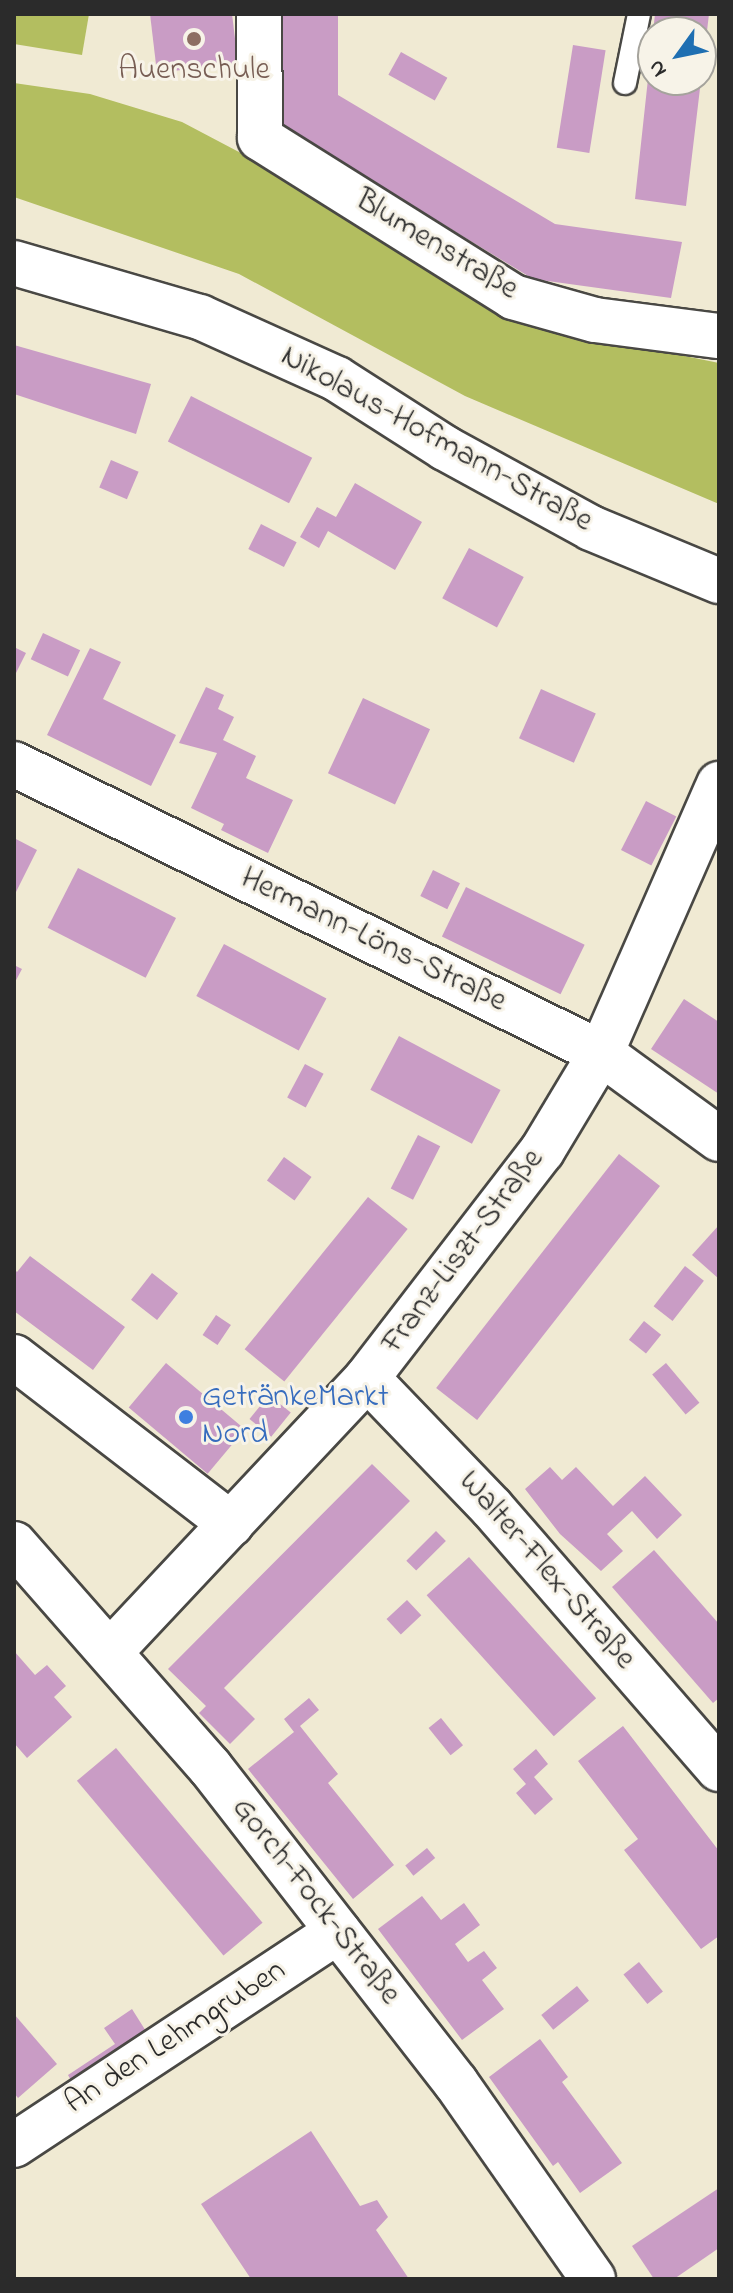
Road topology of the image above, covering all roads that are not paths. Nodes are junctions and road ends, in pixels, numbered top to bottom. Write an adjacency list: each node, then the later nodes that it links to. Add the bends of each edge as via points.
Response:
1 (259, 14): 5 (street, Blumenstraße, via 260,138 513,297 595,320)
2 (639, 14): 3 (lane)
3 (625, 83)
4 (14, 263): 6 (street, Nikolaus-Hofmann-Straße, via 214,323 337,379 445,448 591,528)
5 (719, 336)
6 (719, 581)
7 (14, 764): 9 (street, Hermann-Löns-Straße)
8 (719, 784): 9 (street, Franz-Liszt-Straße)
9 (601, 1053): 10 (street, Hermann-Löns-Straße); 12 (street, Franz-Liszt-Straße, via 542,1151)
10 (719, 1139)
11 (14, 1357): 13 (street)
12 (367, 1378): 13 (street, Franz-Liszt-Straße); 16 (street, Walter-Flex-Straße, via 492,1508)
13 (231, 1524): 15 (street, Franz-Liszt-Straße)
14 (14, 1544): 15 (street, Gorch-Fock-Straße)
15 (110, 1652): 17 (street, Gorch-Fock-Straße, via 210,1767)
16 (719, 1769)
17 (338, 1931): 18 (street, An den Lehmgruben); 19 (street, Gorch-Fock-Straße, via 456,2083)
18 (16, 2141)
19 (593, 2279)

